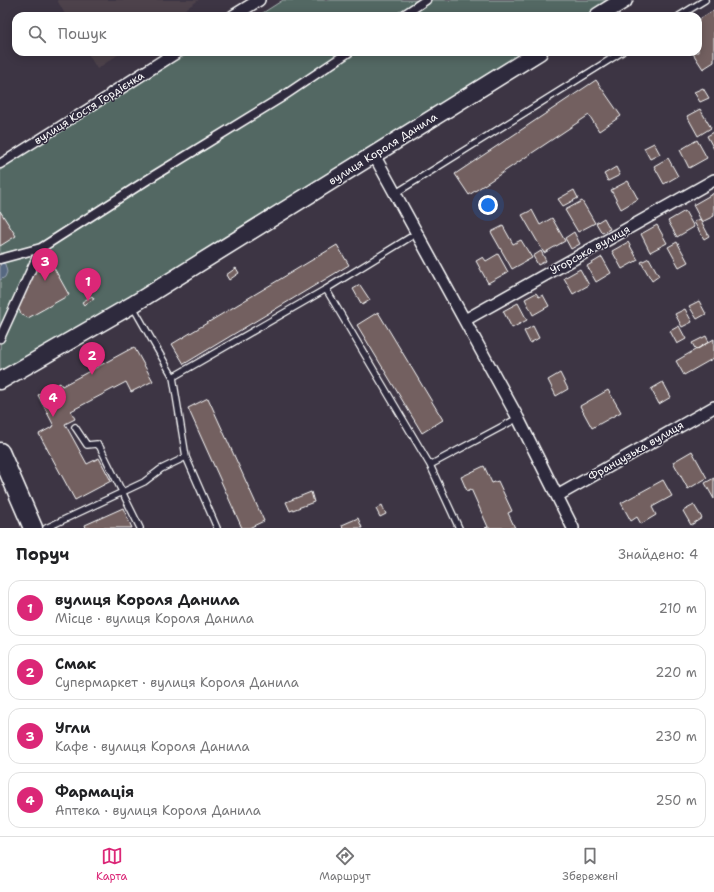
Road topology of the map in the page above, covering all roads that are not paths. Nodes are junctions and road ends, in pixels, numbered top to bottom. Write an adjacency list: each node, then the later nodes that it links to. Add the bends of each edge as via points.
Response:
1 (258, 0): 5 (street)
2 (426, 0): 6 (street)
3 (624, 0): 7 (main road)
4 (705, 0): 8 (lane)
5 (239, 12)
6 (408, 12)
7 (604, 12)
8 (686, 12)
9 (171, 56): 13 (street, вулиця Костя Гордієнка)
10 (343, 56): 19 (street)
11 (534, 56): 14 (main road, вулиця Короля Данила)
12 (616, 56): 17 (lane)
13 (111, 94): 15 (street, вулиця Костя Гордієнка)
14 (374, 155): 17 (street); 22 (main road, вулиця Короля Данила)
15 (0, 164)
16 (714, 180): 23 (street, Угорська вулиця)
17 (396, 194): 18 (street)
18 (417, 233): 21 (lane); 23 (street)
19 (41, 248): 20 (street); 24 (street)
20 (0, 259)
21 (326, 289): 25 (lane); 32 (lane)
22 (132, 305): 25 (lane); 26 (main road, вулиця Короля Данила)
23 (465, 320): 28 (street)
24 (0, 338)
25 (173, 377): 31 (lane)
26 (0, 381)
27 (714, 407): 34 (street, Французька вулиця)
28 (518, 418): 32 (lane); 34 (street)
29 (75, 427): 33 (lane, via 87,445 97,444 100,447)
30 (0, 452): 35 (main road)
31 (186, 457): 33 (lane); 38 (lane)
32 (430, 465): 39 (lane)
33 (123, 493): 36 (lane); 37 (lane)
34 (557, 496): 40 (street)
35 (33, 528)
36 (46, 528)
37 (140, 528)
38 (217, 528)
39 (459, 528)
40 (573, 528)

